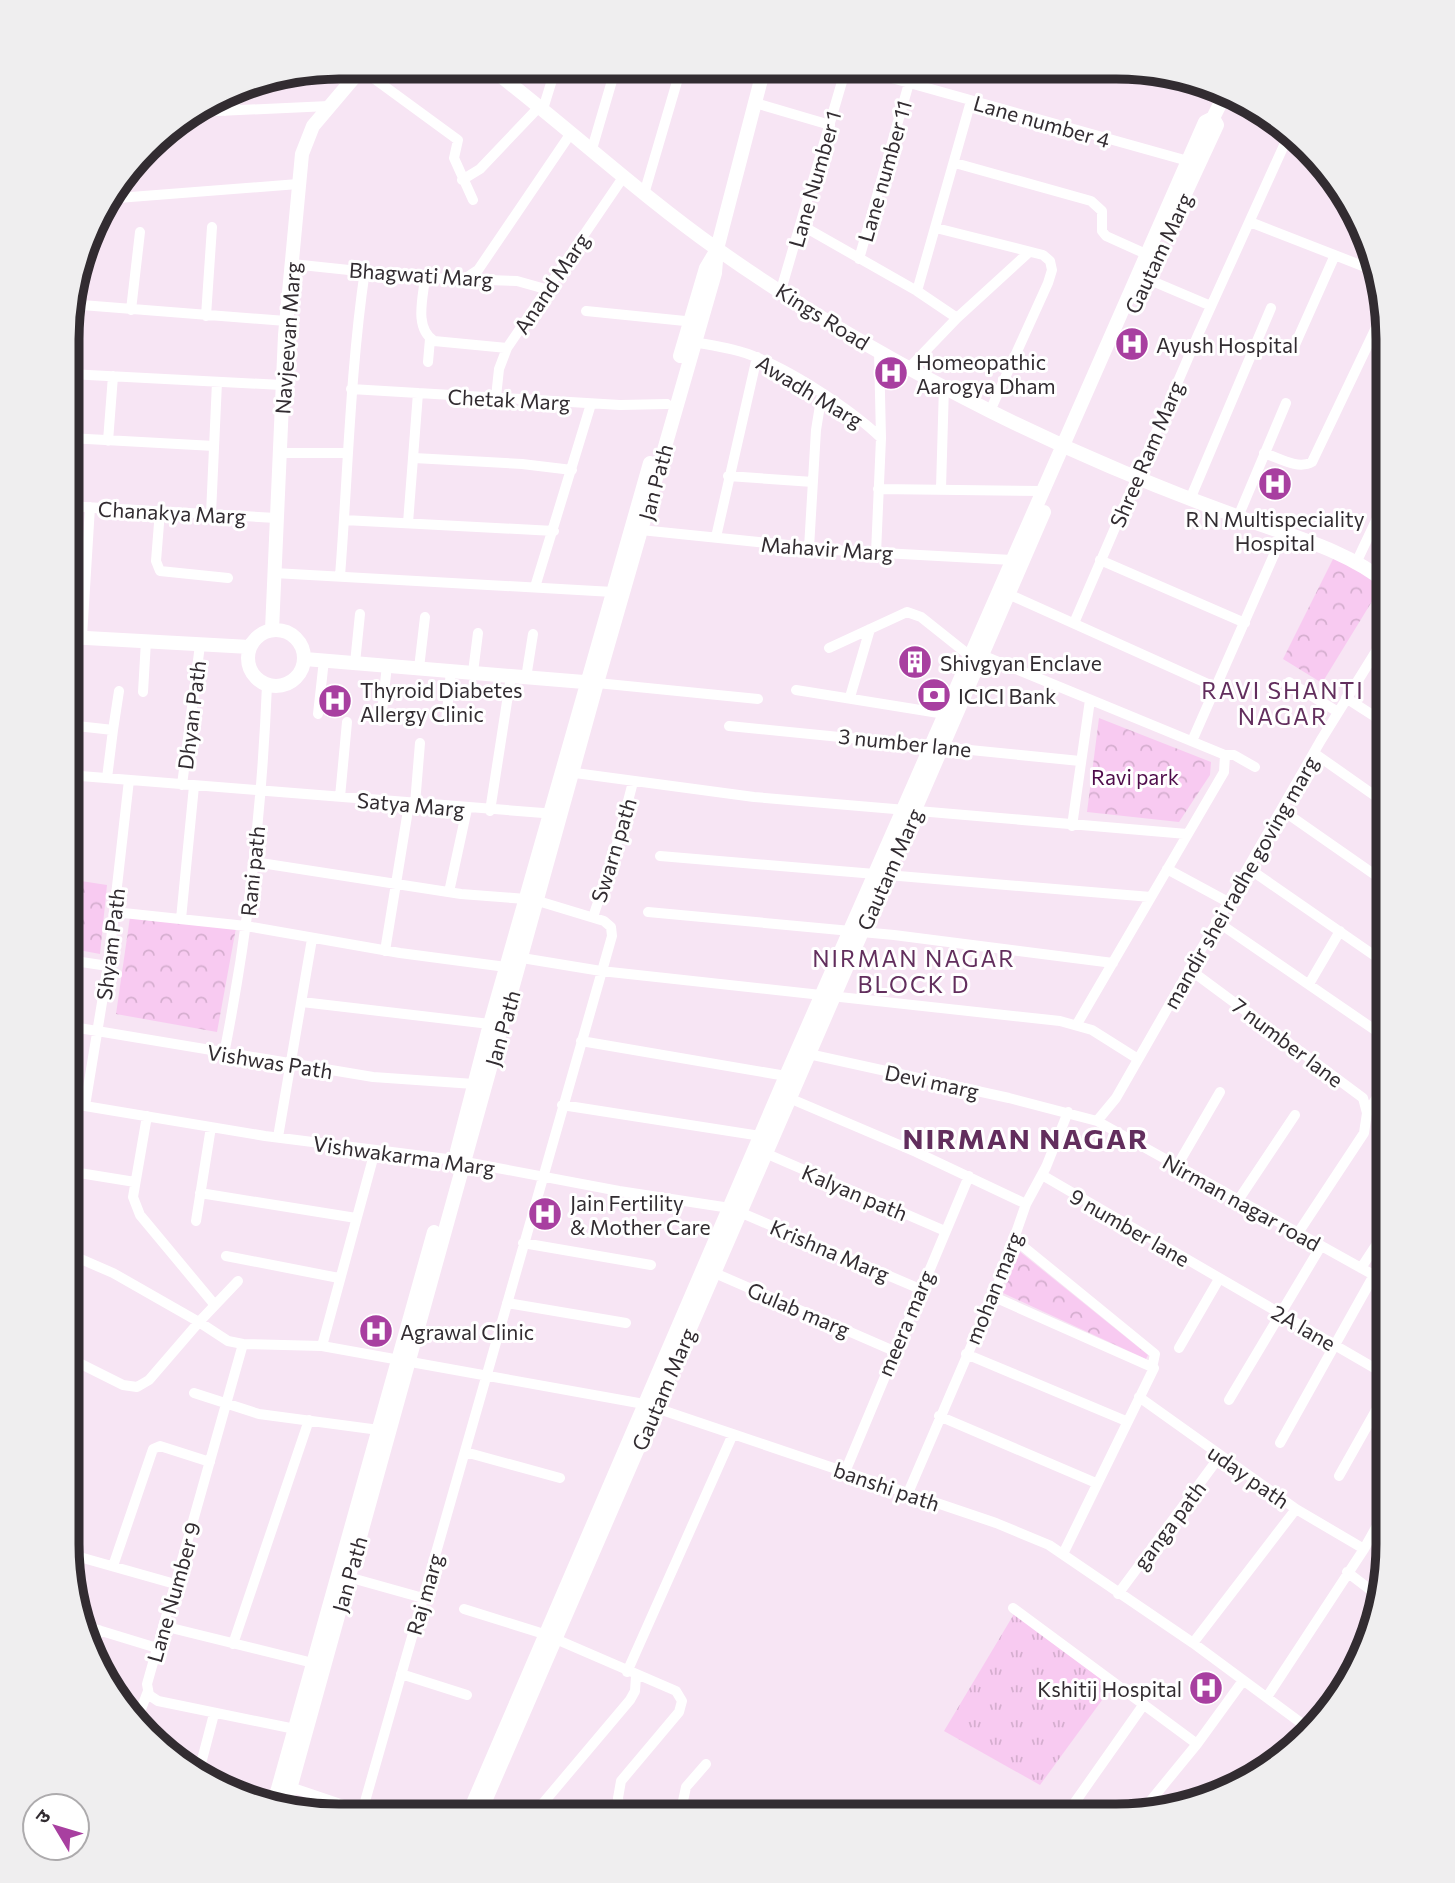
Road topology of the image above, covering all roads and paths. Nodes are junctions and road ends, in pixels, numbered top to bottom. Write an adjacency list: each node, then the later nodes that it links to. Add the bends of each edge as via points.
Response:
1 (347, 79): 10 (street)
2 (376, 79): 28 (street, via 458,141 454,158)
3 (505, 79): 17 (street, Kings Road)
4 (552, 79): 17 (street)
5 (612, 79): 24 (street)
6 (678, 79): 30 (street)
7 (761, 79): 15 (street, Jan Path)
8 (843, 79): 21 (street, Lane Number 1)
9 (895, 79): 11 (street, Lane number 4)
10 (350, 81): 16 (street, Navjeevan Marg)
11 (909, 83): 13 (street, Lane number 4); 42 (street, Lane number 11)
12 (239, 99): 19 (street)
13 (971, 101): 25 (street, Lane number 4); 26 (street)
14 (1221, 101): 20 (street)
15 (755, 103): 21 (street); 38 (street, Jan Path)
16 (329, 106): 19 (street); 29 (street, Navjeevan Marg, via 313,126 302,154)
17 (541, 107): 22 (street, Kings Road); 28 (street, via 480,170)
18 (213, 111): 19 (street)
19 (226, 111)
20 (1213, 118): 25 (street, via 1205,122); 41 (street, Gautam Marg, via 1217,125)
21 (830, 125): 34 (street, Lane Number 1)
22 (571, 133): 24 (street, Kings Road); 48 (street, via 478,270)
23 (1286, 141): 33 (street, Shree Ram Marg)
24 (592, 149): 27 (street, Kings Road)
25 (1188, 161): 41 (street)
26 (955, 163): 36 (street); 41 (street, via 1091,201 1102,212 1106,236)
27 (624, 176): 30 (street, Kings Road); 49 (street, Anand Marg)
28 (462, 180): 32 (street)
29 (298, 184): 31 (street); 43 (street, Navjeevan Marg)
30 (644, 194): 38 (street, Kings Road)
31 (119, 199)
32 (473, 200)
33 (1250, 222): 40 (street); 53 (street, Shree Ram Marg)
34 (801, 225): 42 (street); 50 (street, Lane Number 1)
35 (212, 227): 57 (street)
36 (936, 228): 39 (street); 51 (street)
37 (140, 232): 55 (street)
38 (718, 249): 50 (street, Kings Road); 60 (street, Jan Path, via 706,268)
39 (1028, 253): 58 (street); 82 (street, via 1050,261 1052,270)
40 (1335, 255): 44 (street); 64 (street)
41 (1151, 256): 47 (street, Gautam Marg); 87 (street)
42 (859, 259): 51 (street)
43 (292, 264): 45 (street, Bhagwati Marg); 59 (street, Navjeevan Marg)
44 (1366, 267)
45 (365, 270): 46 (street, Bhagwati Marg); 75 (street)
46 (425, 278): 48 (street, Bhagwati Marg); 62 (street, via 422,326)
47 (1145, 278): 53 (street); 87 (street, Gautam Marg)
48 (463, 280): 49 (street, Bhagwati Marg, via 517,281)
49 (549, 290): 65 (street, Anand Marg)
50 (781, 290): 66 (street, Kings Road)
51 (917, 291): 58 (street)
52 (81, 305): 55 (street)
53 (1211, 306): 94 (street, Shree Ram Marg)
54 (1270, 308): 99 (street)
55 (131, 310): 57 (street)
56 (586, 312): 60 (street)
57 (206, 316): 59 (street)
58 (957, 318): 69 (street)
59 (286, 321): 73 (street, Navjeevan Marg)
60 (695, 322): 63 (street, Jan Path); 81 (street, Jan Path)
61 (1376, 328): 90 (street, via 1312,462 1305,466)
62 (430, 338): 65 (street); 68 (street)
63 (694, 342): 67 (street, Awadh Marg); 109 (street, Jan Path)
64 (1294, 347)
65 (507, 348): 78 (street, Anand Marg)
66 (879, 351): 69 (street, Kings Road); 83 (street)
67 (757, 357): 77 (street, Awadh Marg); 93 (street)
68 (428, 362)
69 (910, 367): 74 (street, Kings Road)
70 (79, 374): 71 (street)
71 (113, 376): 72 (street); 85 (street)
72 (217, 382): 73 (street); 86 (street)
73 (282, 385): 88 (street, Navjeevan Marg)
74 (944, 386): 82 (street, Kings Road); 96 (street)
75 (351, 389): 76 (street, Chetak Marg); 89 (street)
76 (418, 393): 78 (street, Chetak Marg); 91 (street)
77 (822, 393): 83 (street, Awadh Marg); 95 (street)
78 (496, 397): 80 (street, Chetak Marg)
79 (1286, 402): 90 (street)
80 (592, 404): 81 (street, Chetak Marg); 92 (street)
81 (667, 404): 123 (street, Jan Path)
82 (990, 411): 87 (street, Kings Road)
83 (881, 438): 97 (street)
84 (79, 439): 85 (street)
85 (108, 441): 86 (street)
86 (214, 446): 103 (street)
87 (1067, 447): 94 (street, Kings Road); 98 (street); 124 (street, Gautam Marg)
88 (279, 453): 89 (street); 105 (street, Navjeevan Marg)
89 (348, 453): 106 (street)
90 (1264, 453): 104 (street)
91 (414, 458): 92 (street); 108 (street)
92 (572, 470): 110 (street)
93 (728, 477): 95 (street); 112 (street)
94 (1136, 477): 99 (street, Kings Road); 115 (street, Shree Ram Marg)
95 (813, 482): 113 (street)
96 (941, 488): 97 (street); 98 (street)
97 (878, 489): 114 (street)
98 (1042, 491): 116 (street)
99 (1191, 497): 104 (street, Kings Road)
100 (79, 506): 101 (street, Chanakya Marg)
101 (90, 507): 102 (street, Chanakya Marg); 125 (street)
102 (160, 511): 103 (street, Chanakya Marg); 121 (street, via 156,561 160,571)
103 (211, 514): 105 (street, Chanakya Marg)
104 (1238, 517): 111 (street, Kings Road)
105 (276, 518): 118 (street, Navjeevan Marg)
106 (344, 520): 108 (street); 119 (street)
107 (1376, 520): 117 (street)
108 (408, 523): 110 (street)
109 (641, 530): 112 (street, Mahavir Marg); 150 (street, Jan Path)
110 (554, 531): 122 (street)
111 (1284, 532): 117 (street, Kings Road); 129 (street)
112 (716, 537): 113 (street, Mahavir Marg)
113 (809, 548): 114 (street, Mahavir Marg)
114 (876, 552): 116 (street, Mahavir Marg)
115 (1100, 559): 128 (street, Shree Ram Marg); 129 (street)
116 (1012, 560): 140 (street)
117 (1356, 563): 120 (street, Kings Road)
118 (274, 573): 119 (street); 131 (street, Navjeevan Marg)
119 (340, 576): 122 (street)
120 (1376, 576)
121 (228, 578)
122 (536, 587): 123 (street)
123 (613, 592): 150 (street, Jan Path)
124 (1009, 594): 128 (street); 140 (street, Gautam Marg)
125 (79, 602)
126 (360, 614): 143 (street)
127 (425, 617): 145 (street)
128 (1074, 623): 152 (street)
129 (1245, 623): 152 (street)
130 (870, 629): 138 (street); 140 (street, via 904,613 917,614); 156 (street)
131 (272, 630): 137 (street); 141 (street, via 295,637)
132 (478, 633): 147 (street)
133 (533, 634): 148 (street)
134 (79, 637): 135 (street)
135 (146, 641): 136 (street); 155 (street)
136 (200, 645): 137 (street); 182 (street, Dhyan Path)
137 (250, 647): 151 (street, via 250,670)
138 (828, 648)
139 (1376, 648): 157 (street, mandir shei radhe goving marg)
140 (976, 655): 159 (street); 162 (street); 172 (street, Gautam Marg)
141 (305, 659): 142 (street); 151 (street, via 300,674 289,684)
142 (324, 660): 143 (street); 161 (street)
143 (355, 663): 144 (street)
144 (387, 665): 145 (street); 166 (street)
145 (419, 668): 146 (street)
146 (452, 670): 147 (street); 164 (street)
147 (474, 672): 148 (street)
148 (519, 677): 150 (street); 190 (street)
149 (1289, 682): 160 (street)
150 (593, 683): 158 (street); 177 (street, Jan Path); 191 (street, Jan Path)
151 (267, 685): 183 (street, Rani path)
152 (1217, 688): 170 (street)
153 (796, 690): 156 (street)
154 (119, 691): 169 (street)
155 (143, 692)
156 (850, 696): 162 (street)
157 (1346, 698): 160 (street, mandir shei radhe goving marg); 163 (street)
158 (758, 699)
159 (1090, 700): 170 (street); 175 (street)
160 (1338, 712): 173 (street, mandir shei radhe goving marg)
161 (318, 714)
162 (945, 714): 172 (street)
163 (1376, 717)
164 (446, 721)
165 (347, 722): 184 (street)
166 (381, 722)
167 (79, 726): 169 (street)
168 (729, 726): 172 (street, 3 number lane)
169 (113, 730): 179 (street)
170 (1192, 741): 174 (street)
171 (419, 743): 186 (street)
172 (937, 746): 175 (street, 3 number lane); 188 (street, Gautam Marg)
173 (1314, 753): 185 (street); 189 (street, mandir shei radhe goving marg)
174 (1225, 755): 176 (street); 193 (street, via 1224,772)
175 (1080, 761): 192 (street)
176 (1255, 767)
177 (575, 773): 181 (street); 191 (street, Jan Path)
178 (79, 776): 179 (street, Satya Marg)
179 (107, 778): 180 (street, Satya Marg)
180 (129, 780): 182 (street, Satya Marg); 205 (street, Shyam Path)
181 (633, 782): 188 (street); 207 (street, Swarn path)
182 (188, 785): 183 (street, Satya Marg); 208 (street, Dhyan Path)
183 (259, 791): 184 (street, Satya Marg); 195 (street, Rani path)
184 (340, 797): 186 (street, Satya Marg)
185 (1376, 797)
186 (412, 804): 187 (street, Satya Marg); 200 (street)
187 (467, 809): 190 (street, Satya Marg); 201 (street)
188 (909, 810): 192 (street); 198 (street, Gautam Marg)
189 (1282, 810): 196 (street, mandir shei radhe goving marg); 199 (street)
190 (490, 811): 191 (street, Satya Marg)
191 (556, 814): 203 (street, Jan Path)
192 (1072, 826): 193 (street)
193 (1187, 835): 197 (street)
194 (660, 856): 198 (street)
195 (254, 862): 200 (street); 210 (street, Rani path)
196 (1248, 868): 204 (street, mandir shei radhe goving marg); 211 (street)
197 (1167, 869): 202 (street); 204 (street)
198 (881, 874): 202 (street); 212 (street, Gautam Marg)
199 (1376, 876)
200 (396, 885): 201 (street); 214 (street)
201 (449, 892): 203 (street)
202 (1151, 897): 218 (street)
203 (532, 900): 207 (street); 216 (street, Jan Path); 220 (street, Jan Path)
204 (1227, 902): 209 (street, mandir shei radhe goving marg)
205 (114, 912): 208 (street); 219 (street, Shyam Path)
206 (648, 912): 212 (street)
207 (593, 917): 222 (street, Raj marg, via 611,927)
208 (181, 919): 210 (street)
209 (1216, 922): 221 (street, mandir shei radhe goving marg); 223 (street)
210 (246, 926): 213 (street); 233 (street, Rani path)
211 (1340, 931): 215 (street); 223 (street)
212 (855, 933): 218 (street); 224 (street, Gautam Marg)
213 (312, 939): 214 (street); 225 (street)
214 (385, 951): 220 (street)
215 (1376, 956)
216 (522, 958): 222 (street); 254 (street, Jan Path)
217 (79, 962): 219 (street)
218 (1113, 963): 227 (street)
219 (108, 966): 229 (street, Shyam Path)
220 (506, 967): 226 (street, Jan Path)
221 (1189, 969): 234 (street, mandir shei radhe goving marg); 245 (street, 7 number lane, via 1363,1098)
222 (601, 971): 224 (street); 231 (street, Raj marg)
223 (1310, 984): 230 (street)
224 (828, 994): 227 (street); 232 (street, Gautam Marg)
225 (302, 1002): 226 (street); 235 (street)
226 (490, 1024): 237 (street, Jan Path)
227 (1077, 1024): 234 (street, via 1112,1040)
228 (79, 1028): 229 (street, Vishwas Path)
229 (99, 1031): 233 (street, Vishwas Path); 243 (street, Shyam Path)
230 (1376, 1031)
231 (581, 1041): 236 (street); 242 (street, Raj marg)
232 (802, 1053): 236 (street); 239 (street, Gautam Marg); 244 (street, Devi marg)
233 (224, 1054): 235 (street, Vishwas Path)
234 (1138, 1059): 248 (street, mandir shei radhe goving marg)
235 (292, 1065): 237 (street, Vishwas Path, via 373,1077); 250 (street)
236 (786, 1076): 251 (street)
237 (474, 1084): 254 (street, Jan Path)
238 (1220, 1093): 255 (street)
239 (789, 1098): 251 (street, Gautam Marg); 258 (street)
240 (1376, 1099): 245 (street)
241 (79, 1105): 243 (street, Vishwakarma Marg)
242 (562, 1105): 251 (street); 259 (street, Raj marg)
243 (85, 1106): 247 (street, Vishwakarma Marg)
244 (1068, 1112): 248 (street); 257 (street, mohan marg)
245 (1367, 1113): 268 (street, via 1364,1133)
246 (1295, 1115): 262 (street)
247 (146, 1116): 249 (street, Vishwakarma Marg); 260 (street)
248 (1097, 1121): 255 (street, Nirman nagar road)
249 (211, 1127): 250 (street, Vishwakarma Marg); 261 (street)
250 (278, 1137): 252 (street, Vishwakarma Marg)
251 (766, 1137): 253 (street, Gautam Marg); 264 (street)
252 (375, 1150): 254 (street, Vishwakarma Marg); 265 (street)
253 (765, 1153): 264 (street, Gautam Marg); 267 (street, Kalyan path)
254 (459, 1161): 259 (street, Vishwakarma Marg); 295 (street, Jan Path)
255 (1177, 1166): 262 (street, Nirman nagar road)
256 (79, 1173): 260 (street)
257 (1042, 1175): 263 (street, mohan marg); 280 (street, 9 number lane)
258 (969, 1176): 263 (street); 267 (street, meera marg)
259 (541, 1178): 264 (street, Vishwakarma Marg); 270 (street, Raj marg)
260 (135, 1182): 285 (street, via 133,1197 140,1215)
261 (200, 1193): 265 (street); 266 (street)
262 (1239, 1199): 268 (street, Nirman nagar road)
263 (1026, 1204): 269 (street, mohan marg)
264 (735, 1210): 277 (street, Gautam Marg); 282 (street, Krishna Marg)
265 (356, 1218): 279 (street)
266 (196, 1221)
267 (945, 1231): 282 (street, meera marg)
268 (1298, 1233): 272 (street, Nirman nagar road)
269 (1014, 1238): 283 (street, mohan marg); 297 (street, via 1155,1354)
270 (523, 1243): 275 (street); 284 (street, Raj marg)
271 (1376, 1245): 276 (street)
272 (1321, 1246): 276 (street, Nirman nagar road); 286 (street)
273 (226, 1256): 279 (street)
274 (79, 1258): 287 (street)
275 (651, 1265)
276 (1361, 1268): 278 (street, Nirman nagar road)
277 (709, 1271): 293 (street, Gulab marg); 304 (street, Gautam Marg)
278 (1374, 1275): 290 (street)
279 (339, 1278): 291 (street)
280 (1219, 1279): 286 (street, 2A lane); 292 (street)
281 (238, 1281): 285 (street)
282 (920, 1289): 293 (street, meera marg)
283 (992, 1296): 294 (street, mohan marg); 297 (street)
284 (506, 1303): 288 (street); 299 (street, Raj marg)
285 (214, 1304): 287 (street)
286 (1280, 1313): 290 (street, 2A lane); 302 (street)
287 (199, 1322): 289 (street, via 228,1341); 296 (street, via 138,1387 123,1385)
288 (626, 1324)
289 (243, 1344): 291 (street, banshi path); 303 (street, Lane Number 9)
290 (1334, 1344): 298 (street, 2A lane); 311 (street)
291 (322, 1346): 295 (street, banshi path)
292 (1180, 1348)
293 (894, 1350): 315 (street, meera marg)
294 (966, 1354): 306 (street, mohan marg); 308 (street)
295 (404, 1359): 299 (street, banshi path); 309 (street, Jan Path); 327 (street, Jan Path)
296 (79, 1363)
297 (1152, 1367): 301 (street)
298 (1376, 1369)
299 (486, 1376): 304 (street, banshi path); 312 (street, Raj marg)
300 (194, 1393): 303 (street)
301 (1139, 1397): 308 (street); 313 (street, uday path)
302 (1229, 1400)
303 (228, 1402): 307 (street, via 259,1414); 314 (street, Lane Number 9)
304 (649, 1406): 310 (street, banshi path); 337 (street, Gautam Marg)
305 (1376, 1410): 316 (street)
306 (939, 1416): 318 (street); 319 (street, mohan marg)
307 (309, 1420): 309 (street); 340 (street)
308 (1126, 1422): 318 (street)
309 (379, 1430): 342 (street, Jan Path)
310 (733, 1434): 315 (street, banshi path); 344 (street)
311 (1280, 1443)
312 (465, 1452): 317 (street); 331 (street, Raj marg)
313 (1220, 1456): 320 (street, uday path); 330 (street, ganga path)
314 (210, 1462): 325 (street, via 160,1446 153,1449); 328 (street, Lane Number 9)
315 (845, 1472): 319 (street, banshi path)
316 (1339, 1476)
317 (560, 1478)
318 (1096, 1483): 323 (street)
319 (908, 1493): 323 (street, banshi path, via 996,1523)
320 (1296, 1509): 322 (street, uday path); 339 (street)
321 (1376, 1528): 322 (street)
322 (1364, 1549): 326 (street)
323 (1063, 1555): 330 (street, banshi path)
324 (79, 1557): 325 (street)
325 (113, 1566): 328 (street)
326 (1347, 1573): 329 (street); 348 (street)
327 (348, 1577): 331 (street); 357 (street, Jan Path)
328 (175, 1584): 334 (street, Lane Number 9)
329 (1372, 1591)
330 (1118, 1594): 339 (street, banshi path)
331 (423, 1598): 343 (street, Raj marg)
332 (1013, 1608): 349 (street)
333 (464, 1609): 337 (street)
334 (163, 1626): 340 (street); 341 (street, Lane Number 9)
335 (93, 1628): 336 (street)
336 (99, 1630): 338 (street); 341 (street)
337 (550, 1637): 344 (street); 363 (street); 364 (street, Gautam Marg)
338 (97, 1638)
339 (1193, 1643): 345 (street, banshi path)
340 (233, 1644): 342 (street)
341 (157, 1648): 346 (street, Lane Number 9)
342 (313, 1663): 353 (street, Jan Path)
343 (401, 1674): 347 (street); 362 (street, Raj marg)
344 (632, 1674): 365 (street, via 635,1691 630,1700); 366 (street, via 676,1691 682,1701 621,1782)
345 (1242, 1682): 348 (street, banshi path); 354 (street)
346 (148, 1691): 350 (street); 351 (street, Lane Number 9, via 158,1702)
347 (467, 1695)
348 (1267, 1697): 352 (street, banshi path)
349 (1144, 1704): 354 (street); 368 (street)
350 (140, 1712)
351 (214, 1714): 353 (street, Lane Number 9); 356 (street)
352 (1303, 1725)
353 (295, 1729): 358 (street, Jan Path)
354 (1197, 1744): 360 (street)
355 (706, 1764): 367 (street, via 682,1795)
356 (201, 1765)
357 (290, 1787): 359 (street, Jan Path); 361 (street)
358 (276, 1796)
359 (287, 1799)
360 (1149, 1802)
361 (340, 1804)
362 (368, 1804)
363 (473, 1804)
364 (483, 1804)
365 (542, 1804)
366 (619, 1804)
367 (681, 1804)
368 (1074, 1804)

